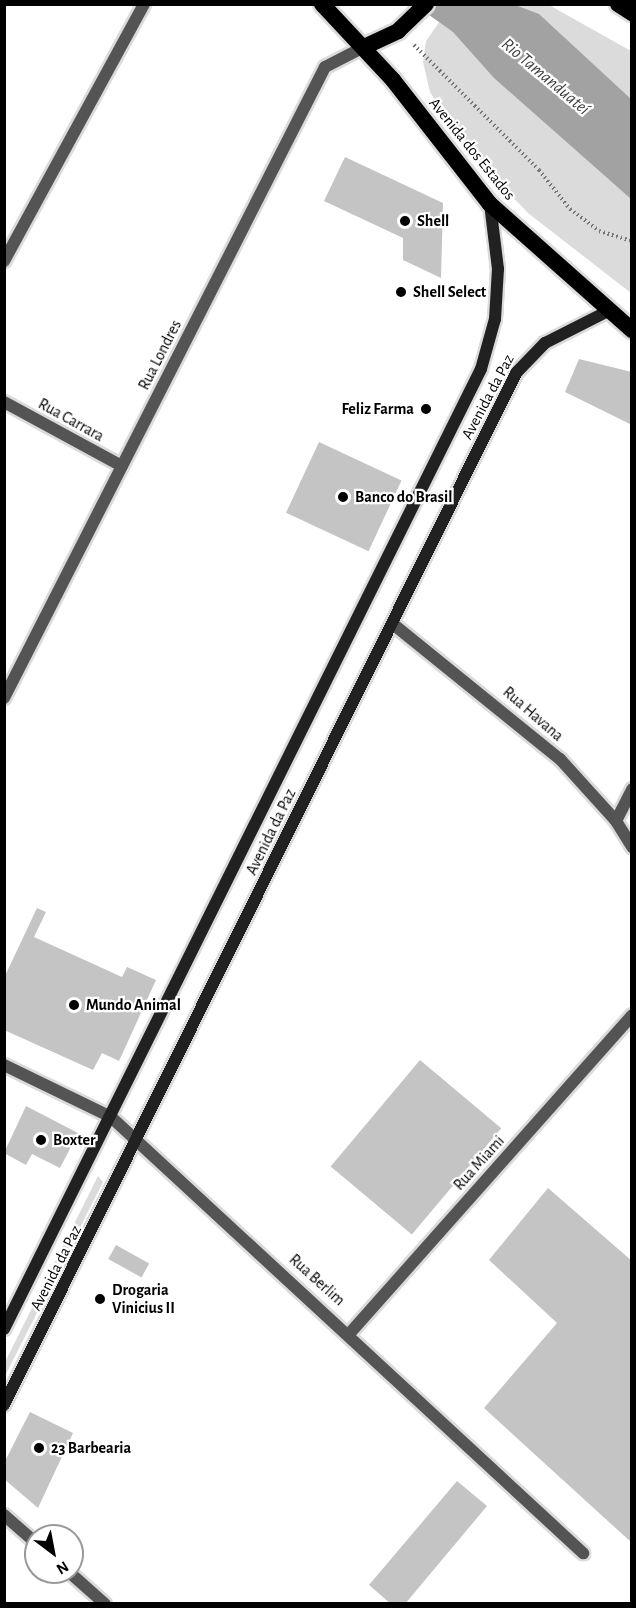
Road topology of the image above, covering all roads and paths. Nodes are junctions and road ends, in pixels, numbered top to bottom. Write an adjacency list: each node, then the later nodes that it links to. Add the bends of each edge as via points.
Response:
1 (144, 4): 10 (street)
2 (322, 4): 7 (highway, Avenida dos Estados)
3 (426, 4): 6 (highway)
4 (618, 4): 5 (highway)
5 (632, 13)
6 (404, 25): 7 (highway); 9 (path, via 570,209 599,231)
7 (364, 47): 8 (highway, Avenida dos Estados); 14 (street, Rua Londres, via 325,67)
8 (490, 204): 11 (highway, Avenida dos Estados); 22 (main road, Avenida da Paz, via 498,269 495,319 481,369)
9 (632, 241)
10 (4, 261)
11 (606, 312): 12 (highway, Avenida dos Estados); 15 (main road, Avenida da Paz, via 545,343 516,373)
12 (632, 330)
13 (4, 402): 14 (street, Rua Carrara)
14 (122, 466): 16 (street, Rua Londres)
15 (393, 624): 18 (street, Rua Havana, via 528,730); 23 (main road, Avenida da Paz)
16 (4, 698)
17 (632, 789): 18 (street)
18 (616, 821): 19 (street, Rua Havana)
19 (632, 847)
20 (632, 1015): 25 (street, Rua Miami)
21 (4, 1065): 22 (street, Rua Berlim)
22 (111, 1117): 23 (street, Rua Berlim); 24 (main road, Avenida da Paz)
23 (138, 1142): 25 (street, Rua Berlim); 26 (main road, Avenida da Paz)
24 (4, 1329)
25 (350, 1332): 29 (street, Rua Berlim)
26 (4, 1405)
27 (4, 1515): 28 (street)
28 (24, 1532)
29 (583, 1553)
30 (82, 1584): 31 (street)
31 (105, 1604)

